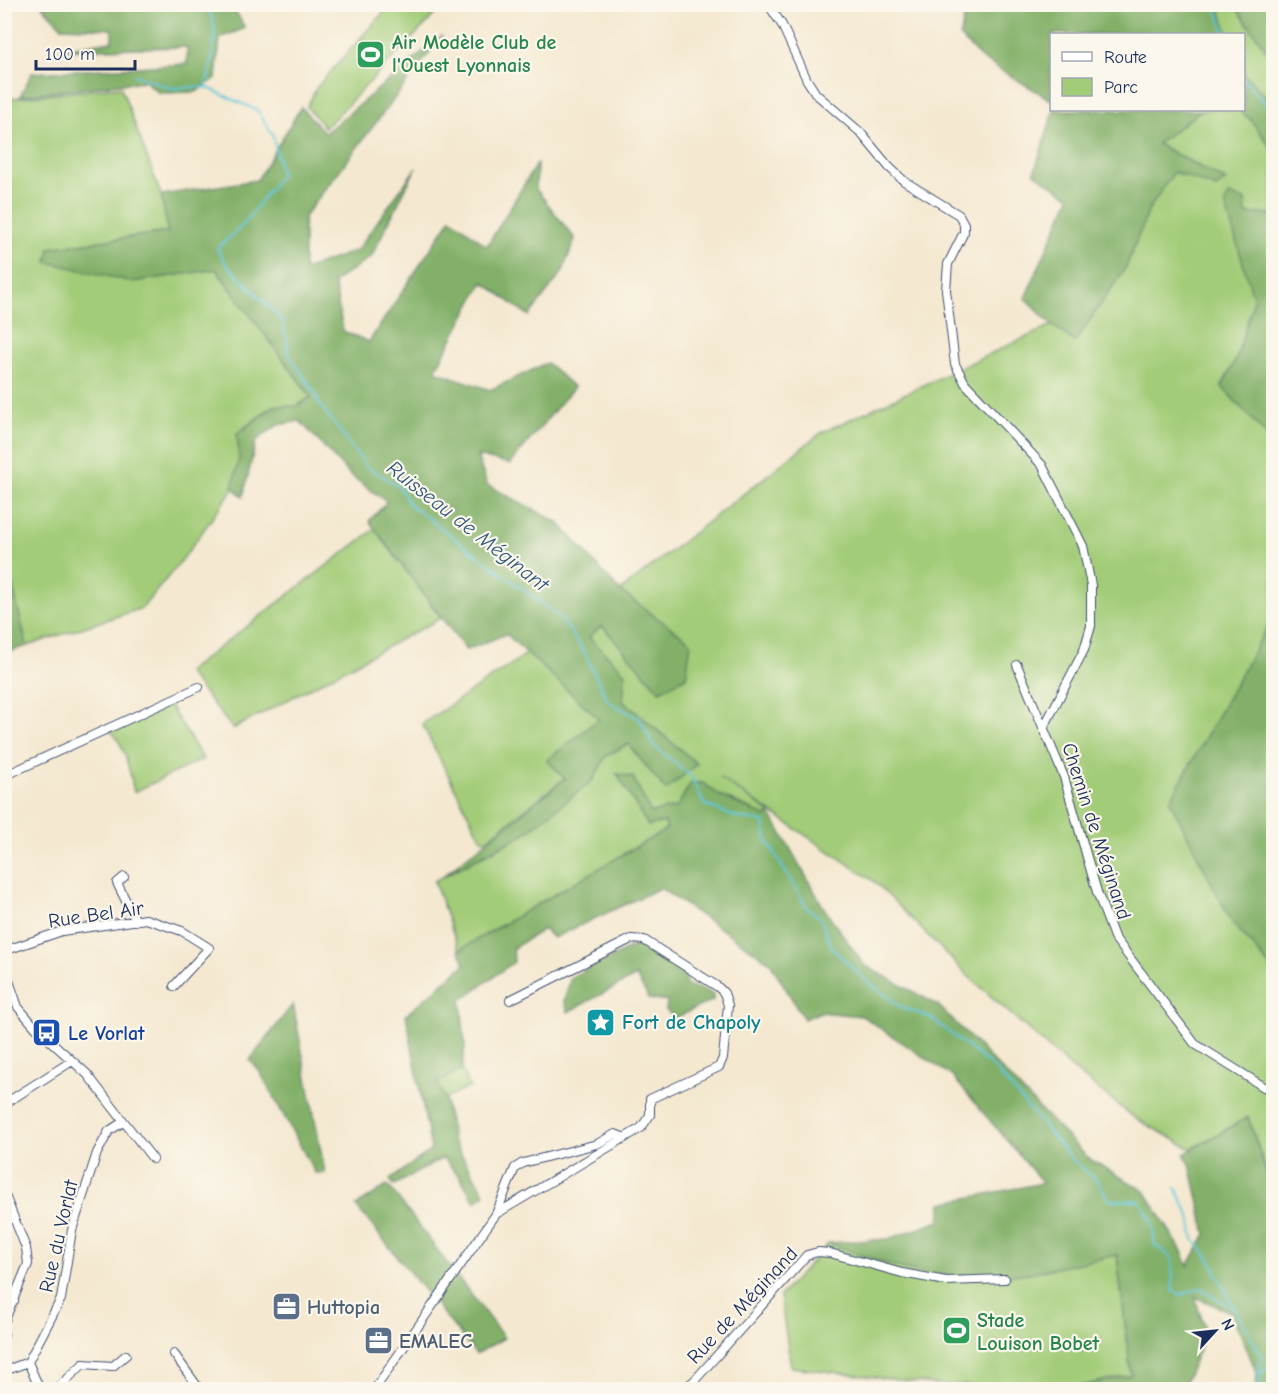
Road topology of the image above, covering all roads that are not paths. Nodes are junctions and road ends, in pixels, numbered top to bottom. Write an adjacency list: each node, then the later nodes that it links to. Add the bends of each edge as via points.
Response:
1 (768, 4): 4 (street, Chemin de Méginand, via 816,94 860,132 904,181 958,215 964,224 948,264 946,290 955,364 965,383 1042,465 1083,546 1091,585 1091,626 1084,650)
2 (1017, 665): 4 (street, Chemin de Méginand)
3 (199, 687): 5 (street)
4 (1044, 727): 13 (street, Chemin de Méginand, via 1064,777 1114,937 1195,1044)
5 (4, 776)
6 (124, 877): 7 (street, via 117,883)
7 (136, 921): 8 (street, Rue Bel Air, via 62,931); 10 (street, Rue Bel Air, via 161,922 208,948)
8 (4, 951)
9 (4, 966): 12 (street, via 18,1007)
10 (174, 986)
11 (510, 1000): 16 (street, via 631,939 644,940 724,993 728,1005 719,1067 650,1099 646,1123)
12 (72, 1060): 14 (street, via 9,1101); 15 (street)
13 (1273, 1090)
14 (4, 1111)
15 (123, 1122): 17 (street); 26 (street, Rue du Vorlat, via 109,1131 97,1153 72,1230 61,1299)
16 (625, 1138): 19 (street); 19 (street, via 615,1134 597,1144 523,1163 515,1168)
17 (153, 1159)
18 (4, 1193): 22 (street, via 26,1248 28,1264)
19 (496, 1214): 31 (street)
20 (1005, 1279): 32 (street, Rue de Méginand, via 946,1281 830,1253 807,1255 694,1381)
21 (4, 1299): 22 (street)
22 (14, 1300): 23 (street)
23 (4, 1322)
24 (174, 1354): 30 (street)
25 (126, 1355): 29 (street, via 113,1366 83,1364)
26 (28, 1362): 27 (street); 28 (street)
27 (4, 1371)
28 (40, 1389)
29 (56, 1389)
30 (200, 1389)
31 (374, 1389)
32 (682, 1389)

